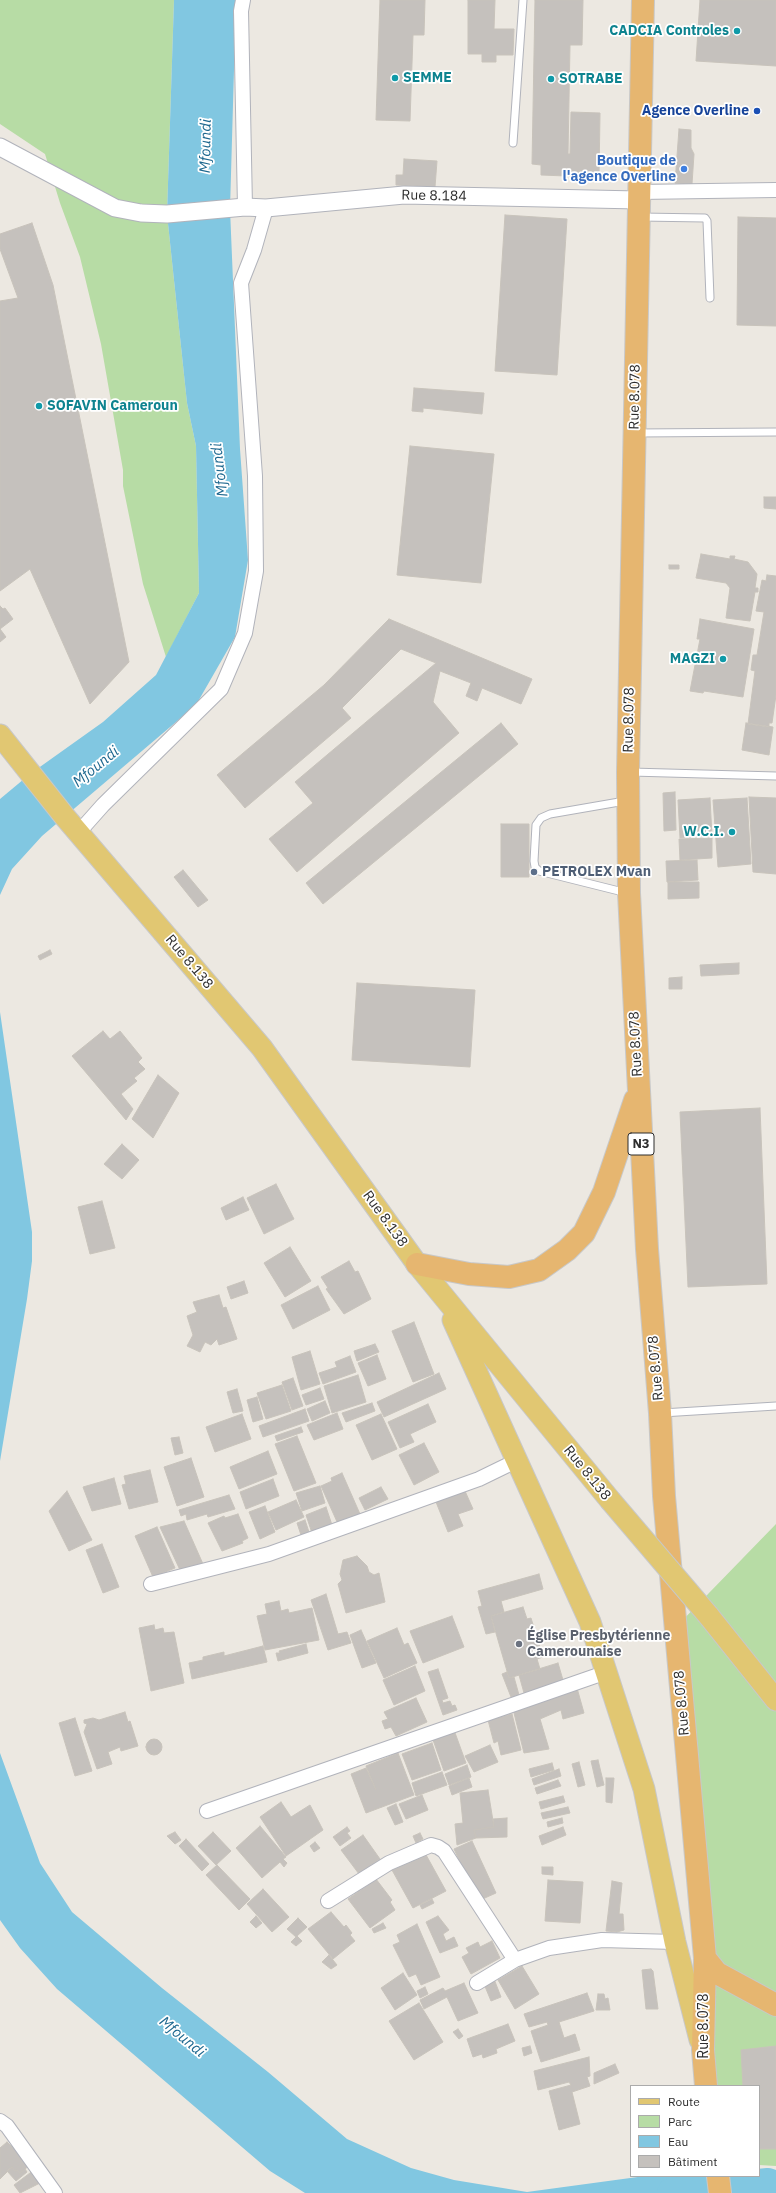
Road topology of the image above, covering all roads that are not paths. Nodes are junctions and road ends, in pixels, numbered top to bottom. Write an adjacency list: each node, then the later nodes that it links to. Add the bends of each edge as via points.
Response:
1 (243, 0): 8 (street)
2 (523, 0): 4 (lane)
3 (643, 0): 7 (highway, Rue 8.078 / N3)
4 (513, 143)
5 (0, 147): 8 (street, Rue 8.184, via 115,208 167,214)
6 (776, 190): 7 (street)
7 (638, 203): 9 (street, Rue 8.184, via 404,195); 10 (lane, via 705,218); 12 (highway, Rue 8.078 / N3)
8 (238, 208): 9 (street, Rue 8.184)
9 (266, 208): 17 (street, via 241,283 255,476 256,571 245,633 221,689 102,806)
10 (710, 298)
11 (776, 432): 12 (lane)
12 (635, 434): 14 (highway, Rue 8.078 / N3)
13 (0, 735): 17 (main road, Rue 8.138)
14 (628, 772): 15 (lane); 16 (highway, Rue 8.078 / N3)
15 (776, 776)
16 (629, 800): 18 (highway, Rue 8.078 / N3); 18 (lane, via 550,814 542,818 536,825 534,861 539,871)
17 (75, 828): 20 (main road, Rue 8.138, via 262,1048)
18 (630, 893): 19 (highway, Rue 8.078 / N3)
19 (638, 1090): 20 (highway, via 604,1192 584,1234 568,1250 539,1270 509,1277 469,1274); 23 (highway, Rue 8.078 / N3)
20 (418, 1264): 21 (main road, Rue 8.138)
21 (440, 1292): 24 (main road); 27 (main road, Rue 8.138, bridge)
22 (776, 1406): 23 (lane)
23 (660, 1413): 31 (highway, Rue 8.078 / N3, via 674,1612)
24 (518, 1460): 25 (street, via 478,1479 269,1554); 26 (main road, via 590,1622)
25 (151, 1584)
26 (607, 1672): 28 (street); 30 (main road, via 644,1789)
27 (776, 1700)
28 (207, 1811)
29 (328, 1901): 32 (street, via 389,1864 431,1845 438,1847 444,1851)
30 (675, 1942): 32 (street, via 602,1940 550,1948); 35 (main road)
31 (705, 1958): 34 (highway, via 717,1973); 35 (highway, Rue 8.078 / N3)
32 (515, 1960): 33 (street)
33 (477, 1983)
34 (776, 2005)
35 (703, 2050): 36 (highway, Rue 8.078 / N3)
36 (706, 2085)
37 (0, 2122): 39 (street, via 11,2132)
38 (718, 2177): 40 (highway)
39 (55, 2193)
40 (720, 2193)

